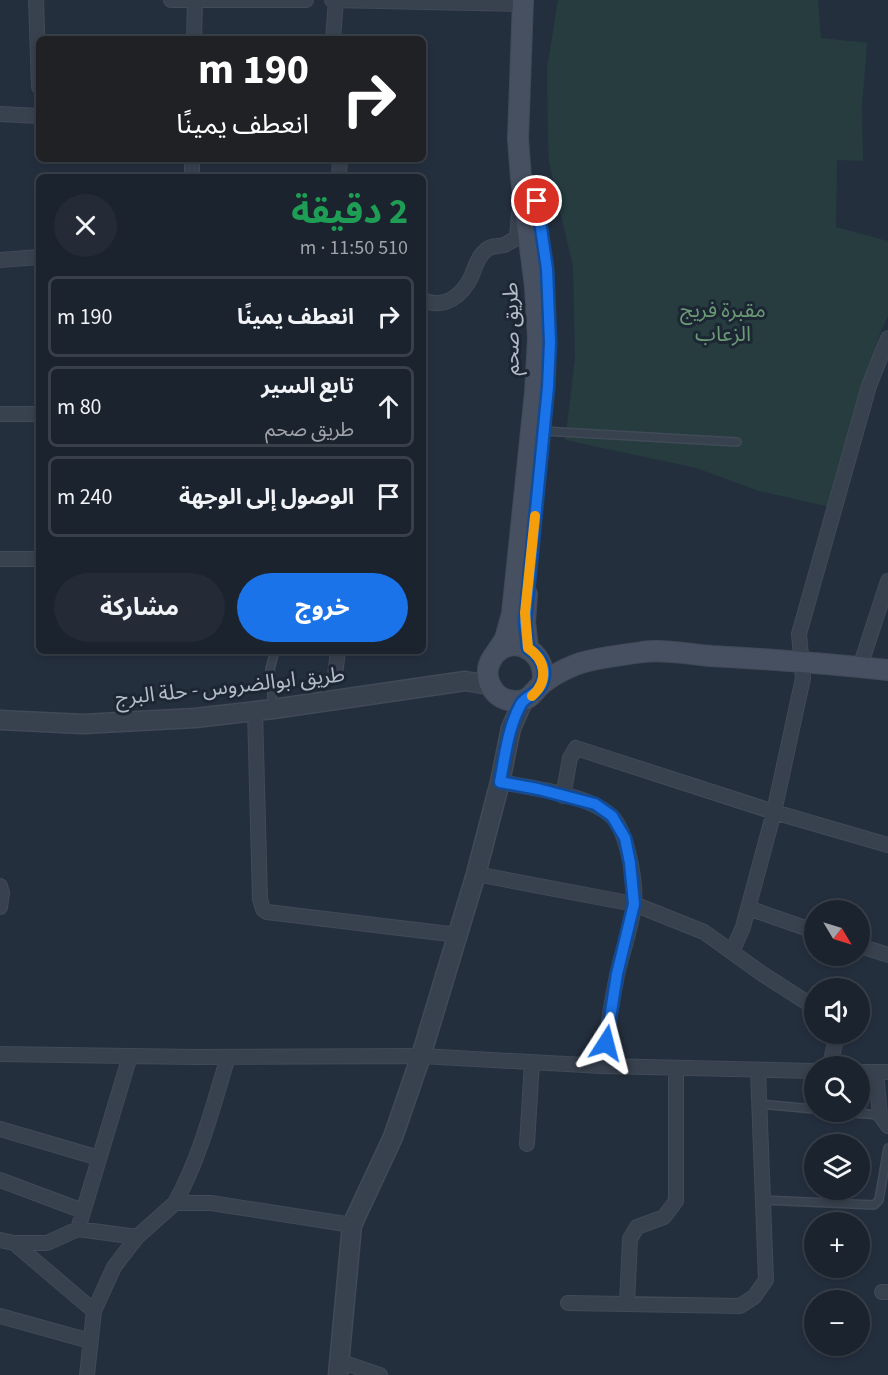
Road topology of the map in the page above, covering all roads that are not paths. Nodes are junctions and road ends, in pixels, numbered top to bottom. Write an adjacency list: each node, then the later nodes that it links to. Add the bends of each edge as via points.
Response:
1 (36, 0): 7 (street)
2 (171, 0): 5 (street)
3 (306, 0): 5 (street)
4 (334, 0): 6 (street); 9 (street)
5 (195, 1): 8 (street)
6 (526, 1): 12 (main road, طريق صحم, via 518,121); 19 (main road, طريق صحم, via 532,170 550,318)
7 (37, 36)
8 (194, 36)
9 (333, 36)
10 (0, 114): 11 (street)
11 (36, 116)
12 (522, 187): 15 (street, via 517,238 482,253 469,280 452,300 435,304); 27 (main road, طريق صحم, via 535,285 537,376 512,614 505,639)
13 (36, 257): 14 (street)
14 (0, 260)
15 (426, 301)
16 (888, 338): 28 (street, via 869,386 799,634)
17 (0, 414): 18 (street)
18 (36, 414)
19 (543, 431): 20 (lane); 24 (main road, طريق صحم, via 525,613)
20 (737, 442)
21 (36, 559): 22 (street)
22 (0, 560)
23 (888, 580): 30 (street)
24 (534, 653): 27 (main road, via 516,645); 29 (main road); 34 (main road, via 544,675)
25 (274, 654): 36 (lane)
26 (338, 654): 32 (street)
27 (492, 659): 33 (street, طريق ابوالضروس - حلة البرج); 35 (main road, via 488,674)
28 (801, 661): 29 (main road, via 646,652); 30 (main road); 40 (street, via 803,678)
29 (576, 664): 34 (main road)
30 (860, 667): 31 (main road)
31 (888, 670)
32 (335, 675)
33 (465, 681): 35 (street, طريق ابوالضروس - حلة البرج); 36 (street, طريق ابوالضروس - حلة البرج)
34 (542, 684): 35 (main road, via 537,691)
35 (506, 695): 38 (street, via 511,728)
36 (264, 710): 37 (street, طريق ابوالضروس - حلة البرج, via 83,724); 48 (street, via 260,899 263,909)
37 (0, 720)
38 (500, 782): 39 (street); 42 (street)
39 (563, 796): 40 (street, via 570,758 576,748); 44 (street, via 595,804 612,816 625,838)
40 (774, 812): 41 (street); 46 (street)
41 (888, 845)
42 (476, 874): 44 (street); 48 (street)
43 (0, 886): 45 (street)
44 (634, 904): 50 (street, via 704,932); 58 (street, via 617,974)
45 (0, 907)
46 (748, 908): 47 (street); 50 (street)
47 (804, 928)
48 (458, 935): 55 (street)
49 (870, 950): 51 (street)
50 (732, 952): 52 (street)
51 (888, 956)
52 (804, 1001)
53 (0, 1054): 54 (street)
54 (130, 1056): 56 (street); 69 (street)
55 (422, 1056): 56 (street); 57 (street); 74 (street, via 393,1137)
56 (228, 1057): 72 (street, via 185,1185)
57 (532, 1062): 58 (street); 67 (street)
58 (602, 1066): 59 (street)
59 (676, 1068): 60 (street); 79 (street, via 676,1201 664,1216 638,1227 630,1239)
60 (758, 1070): 61 (street); 63 (street)
61 (804, 1071)
62 (882, 1072): 65 (street)
63 (759, 1104): 64 (lane); 71 (street)
64 (804, 1108)
65 (884, 1121)
66 (0, 1129): 69 (street)
67 (527, 1144)
68 (888, 1148): 71 (lane, via 879,1200 874,1204)
69 (99, 1158): 73 (street)
70 (0, 1180): 73 (street)
71 (763, 1200): 79 (street, via 766,1281 754,1297 740,1306)
72 (175, 1203): 74 (street, via 211,1203); 76 (street)
73 (84, 1211): 75 (street)
74 (352, 1225): 83 (street)
75 (78, 1229): 76 (street); 77 (street, via 47,1243)
76 (137, 1237): 80 (street, via 114,1267)
77 (7, 1241): 80 (street)
78 (568, 1303): 79 (street)
79 (627, 1304)
80 (94, 1311): 82 (street)
81 (0, 1316): 82 (street)
82 (90, 1341): 84 (street)
83 (338, 1368): 85 (street)
84 (87, 1375)
85 (380, 1375)

